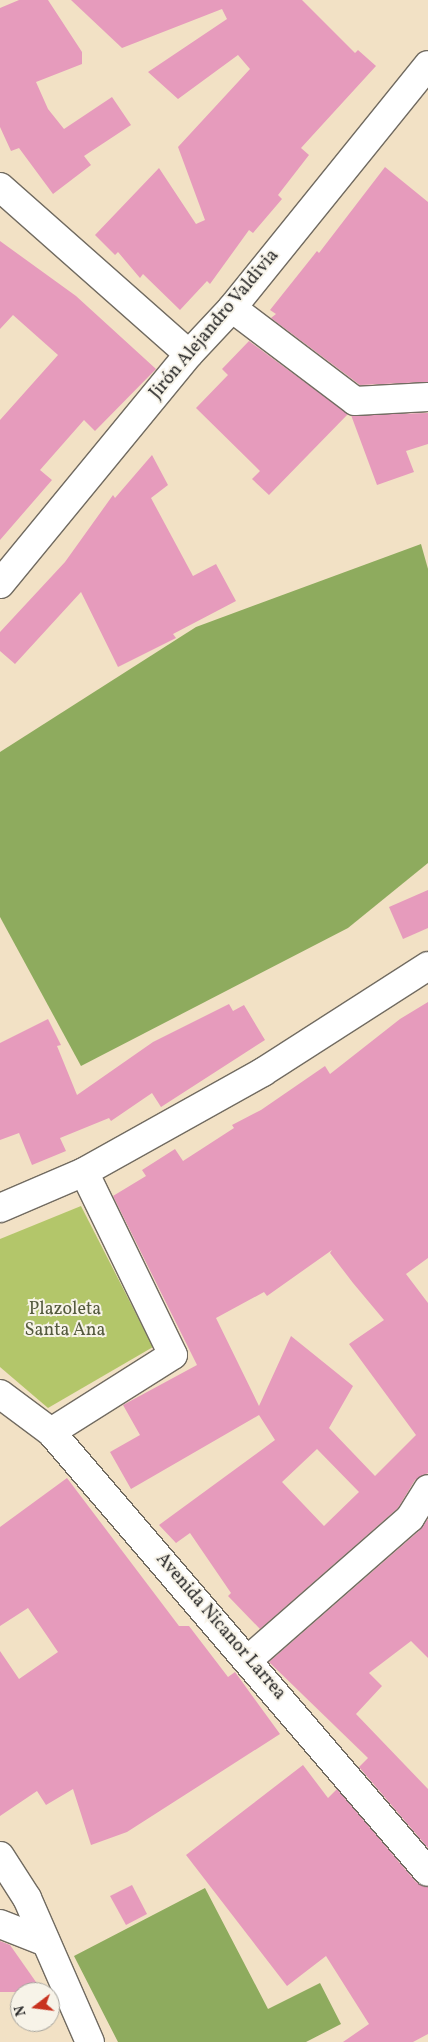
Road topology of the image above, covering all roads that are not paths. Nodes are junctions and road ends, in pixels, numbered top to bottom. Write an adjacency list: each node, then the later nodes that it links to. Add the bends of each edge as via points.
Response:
1 (428, 66): 3 (street, Jirón Alejandro Valdivia)
2 (0, 187): 4 (street)
3 (232, 308): 4 (street, Jirón Alejandro Valdivia); 5 (street, via 355,401)
4 (189, 354): 6 (street, Jirón Alejandro Valdivia)
5 (428, 397)
6 (0, 584)
7 (428, 966): 8 (street, via 263,1072)
8 (84, 1172): 9 (street); 11 (street, via 173,1355)
9 (0, 1208)
10 (0, 1394): 11 (street, Avenida Nicanor Larrea)
11 (51, 1432): 13 (street, Avenida Nicanor Larrea)
12 (428, 1489): 13 (street, via 410,1518)
13 (249, 1659): 15 (street, Avenida Nicanor Larrea)
14 (0, 1856): 17 (street, via 27,1898)
15 (428, 1872)
16 (0, 1924): 17 (street)
17 (46, 1942): 18 (street)
18 (90, 2042)

